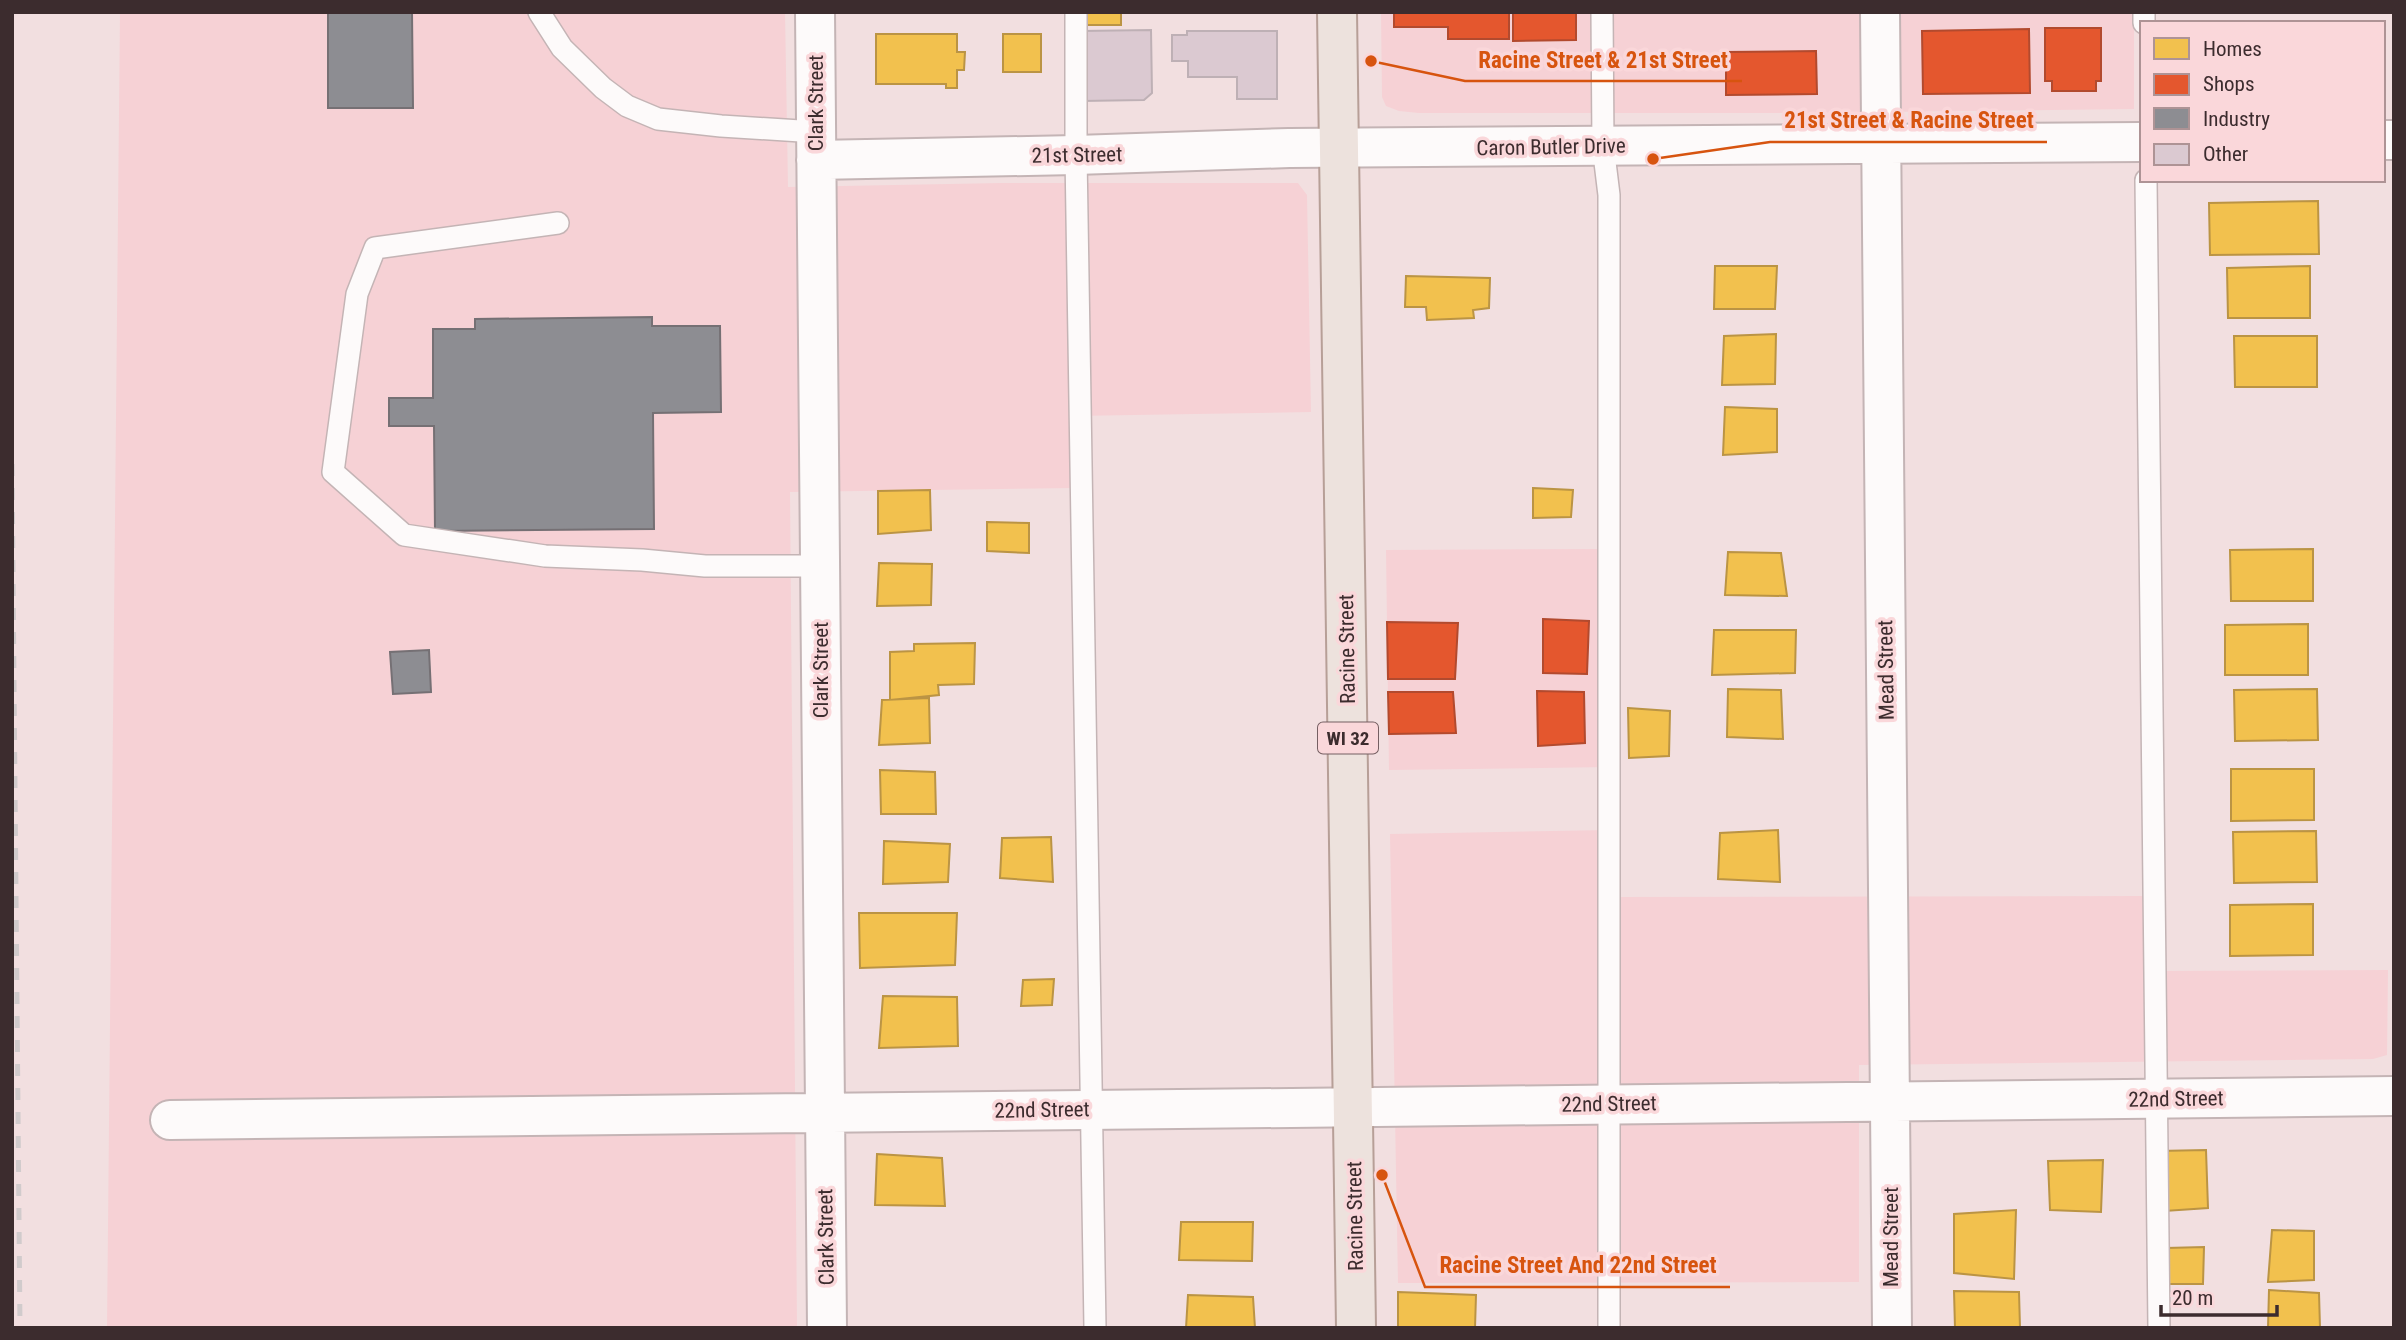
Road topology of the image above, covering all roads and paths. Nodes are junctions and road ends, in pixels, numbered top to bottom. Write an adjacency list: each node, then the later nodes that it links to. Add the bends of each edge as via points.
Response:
1 (539, 12): 9 (lane, via 562,48 626,106 658,119 721,126)
2 (815, 12): 9 (street, Clark Street)
3 (1076, 12): 12 (lane)
4 (1337, 12): 11 (main road, Racine Street / WI 32)
5 (1602, 12): 10 (lane)
6 (1880, 12): 8 (street, Mead Street)
7 (2140, 142): 8 (street, Caron Butler Drive)
8 (1881, 144): 10 (street, Caron Butler Drive); 18 (street, Mead Street)
9 (816, 146): 12 (street, 21st Street); 15 (street, Clark Street)
10 (1604, 146): 11 (street, Caron Butler Drive); 19 (lane, via 1609,195)
11 (1338, 149): 12 (street, 21st Street); 20 (main road, Racine Street / WI 32)
12 (1076, 155): 21 (lane)
13 (2146, 182): 17 (lane)
14 (558, 223): 15 (lane, via 375,248 357,294 333,472 404,535 545,556 705,566)
15 (820, 566): 22 (street, Clark Street)
16 (2394, 1096): 17 (street, 22nd Street)
17 (2157, 1099): 18 (street, 22nd Street); 29 (lane)
18 (1890, 1102): 19 (street, 22nd Street); 28 (street, Mead Street)
19 (1608, 1104): 20 (street, 22nd Street); 27 (lane)
20 (1354, 1107): 21 (street, 22nd Street); 26 (main road, Racine Street / WI 32)
21 (1092, 1109): 22 (street, 22nd Street); 25 (lane)
22 (825, 1113): 23 (street, 22nd Street); 24 (street, Clark Street)
23 (170, 1120)
24 (827, 1328)
25 (1095, 1328)
26 (1356, 1328)
27 (1609, 1328)
28 (1892, 1328)
29 (2159, 1328)

